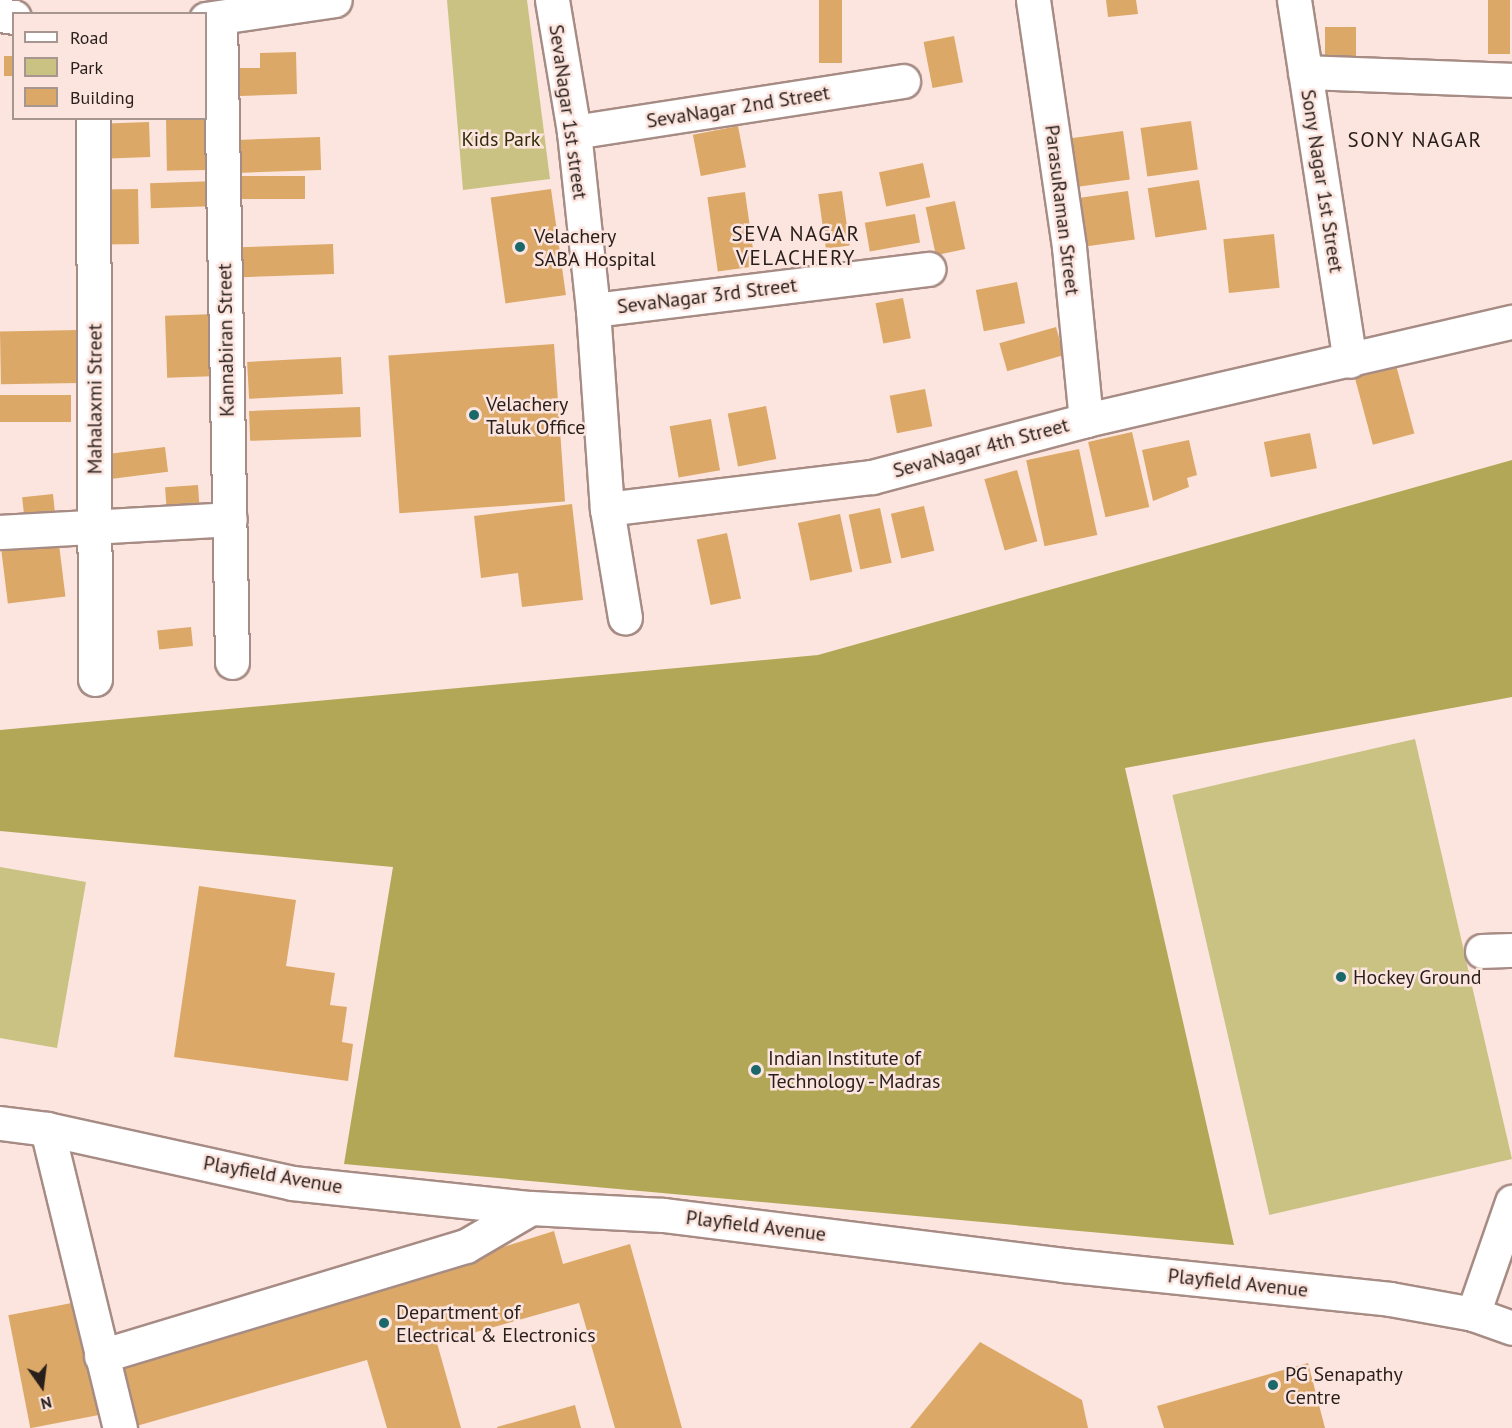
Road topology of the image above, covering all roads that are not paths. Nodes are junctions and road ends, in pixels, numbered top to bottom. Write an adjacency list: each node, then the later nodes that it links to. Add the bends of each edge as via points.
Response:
1 (335, 0): 5 (street)
2 (552, 0): 10 (street, SevaNagar 1st street)
3 (1033, 0): 15 (street, ParasuRaman Street, via 1070,247)
4 (1294, 0): 6 (street, Sony Nagar 1st Street)
5 (213, 18): 17 (street, Kannabiran Street)
6 (1305, 72): 7 (street); 14 (street, Sony Nagar 1st Street)
7 (1512, 80)
8 (903, 81): 10 (street, SevaNagar 2nd Street)
9 (93, 120): 18 (street, Mahalaxmi Street)
10 (574, 132): 12 (street, SevaNagar 1st street)
11 (928, 268): 12 (street, SevaNagar 3rd Street)
12 (593, 310): 16 (street, SevaNagar 1st street)
13 (1512, 322): 14 (street, SevaNagar 4th Street)
14 (1350, 361): 15 (street, SevaNagar 4th Street)
15 (1086, 420): 16 (street, SevaNagar 4th Street, via 872,477)
16 (607, 509): 20 (street, SevaNagar 1st street)
17 (230, 519): 18 (street); 21 (street, Kannabiran Street)
18 (95, 528): 19 (street); 22 (street, Mahalaxmi Street)
19 (0, 532)
20 (625, 618)
21 (232, 662)
22 (95, 679)
23 (0, 1123): 24 (street, Playfield Avenue)
24 (47, 1129): 26 (street, Playfield Avenue, via 292,1183); 29 (street)
25 (1512, 1202): 27 (street)
26 (531, 1208): 27 (street, Playfield Avenue, via 663,1215 1063,1265 1390,1299); 29 (street, via 466,1246)
27 (1473, 1314): 28 (street, Playfield Avenue)
28 (1512, 1328)
29 (101, 1356): 30 (street)
30 (120, 1428)

